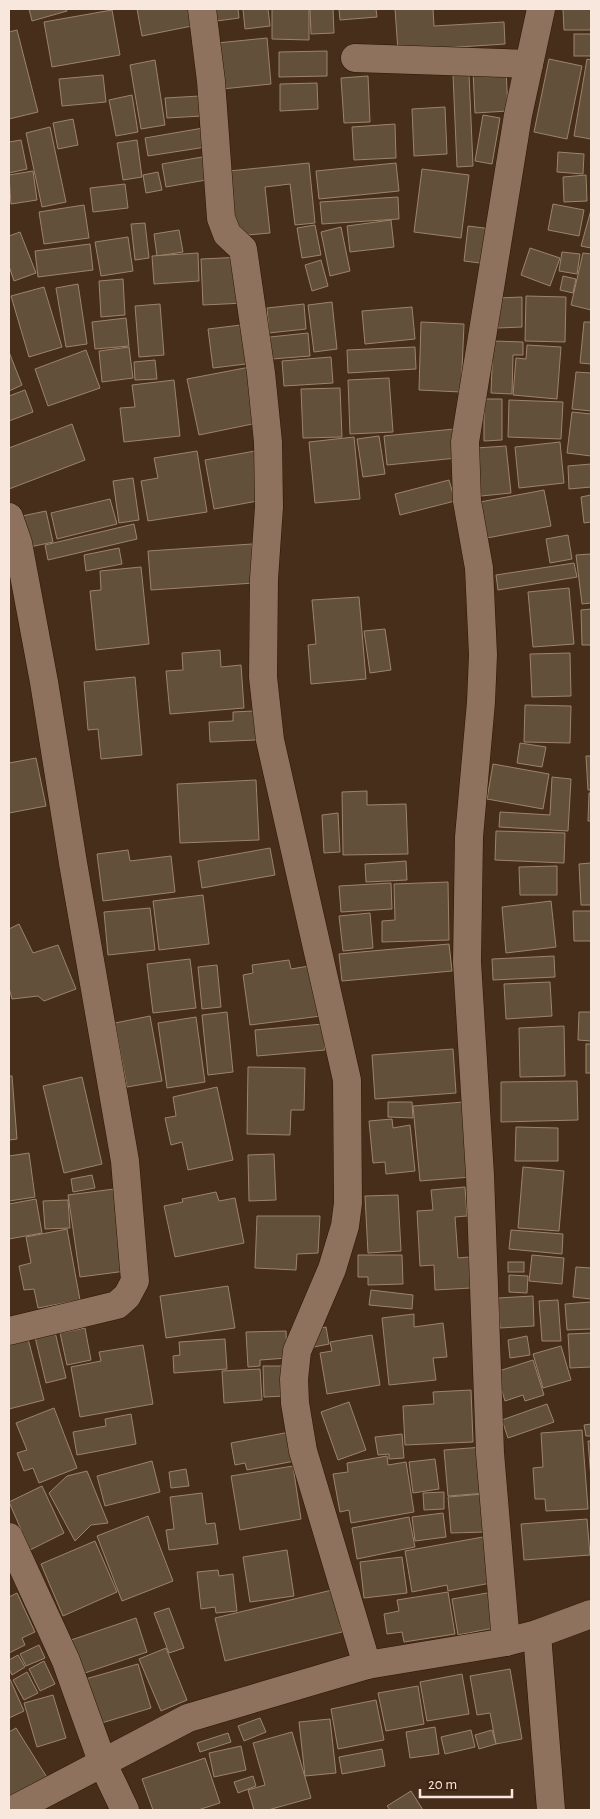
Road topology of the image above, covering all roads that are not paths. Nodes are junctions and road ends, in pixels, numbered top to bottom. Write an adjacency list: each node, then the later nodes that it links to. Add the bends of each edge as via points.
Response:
1 (202, 9): 11 (street, via 221,218 227,234 243,249 268,442 263,677 270,740 347,1080 348,1203 345,1226 332,1269 297,1351 295,1403 303,1451)
2 (541, 9): 4 (street)
3 (355, 58): 4 (street)
4 (530, 64): 10 (street, via 518,115 465,442 467,501 478,568 482,655 469,837 467,962 480,1176 490,1453)
5 (9, 517): 6 (street, via 18,543 44,682 125,1161 134,1281 127,1296 117,1306)
6 (9, 1331)
7 (9, 1537): 12 (street, via 66,1661)
8 (591, 1614): 9 (street)
9 (537, 1634): 10 (street); 15 (street)
10 (506, 1642): 11 (street)
11 (367, 1665): 12 (street, via 188,1718)
12 (103, 1764): 13 (street); 14 (street)
13 (14, 1810)
14 (125, 1810)
15 (551, 1810)

